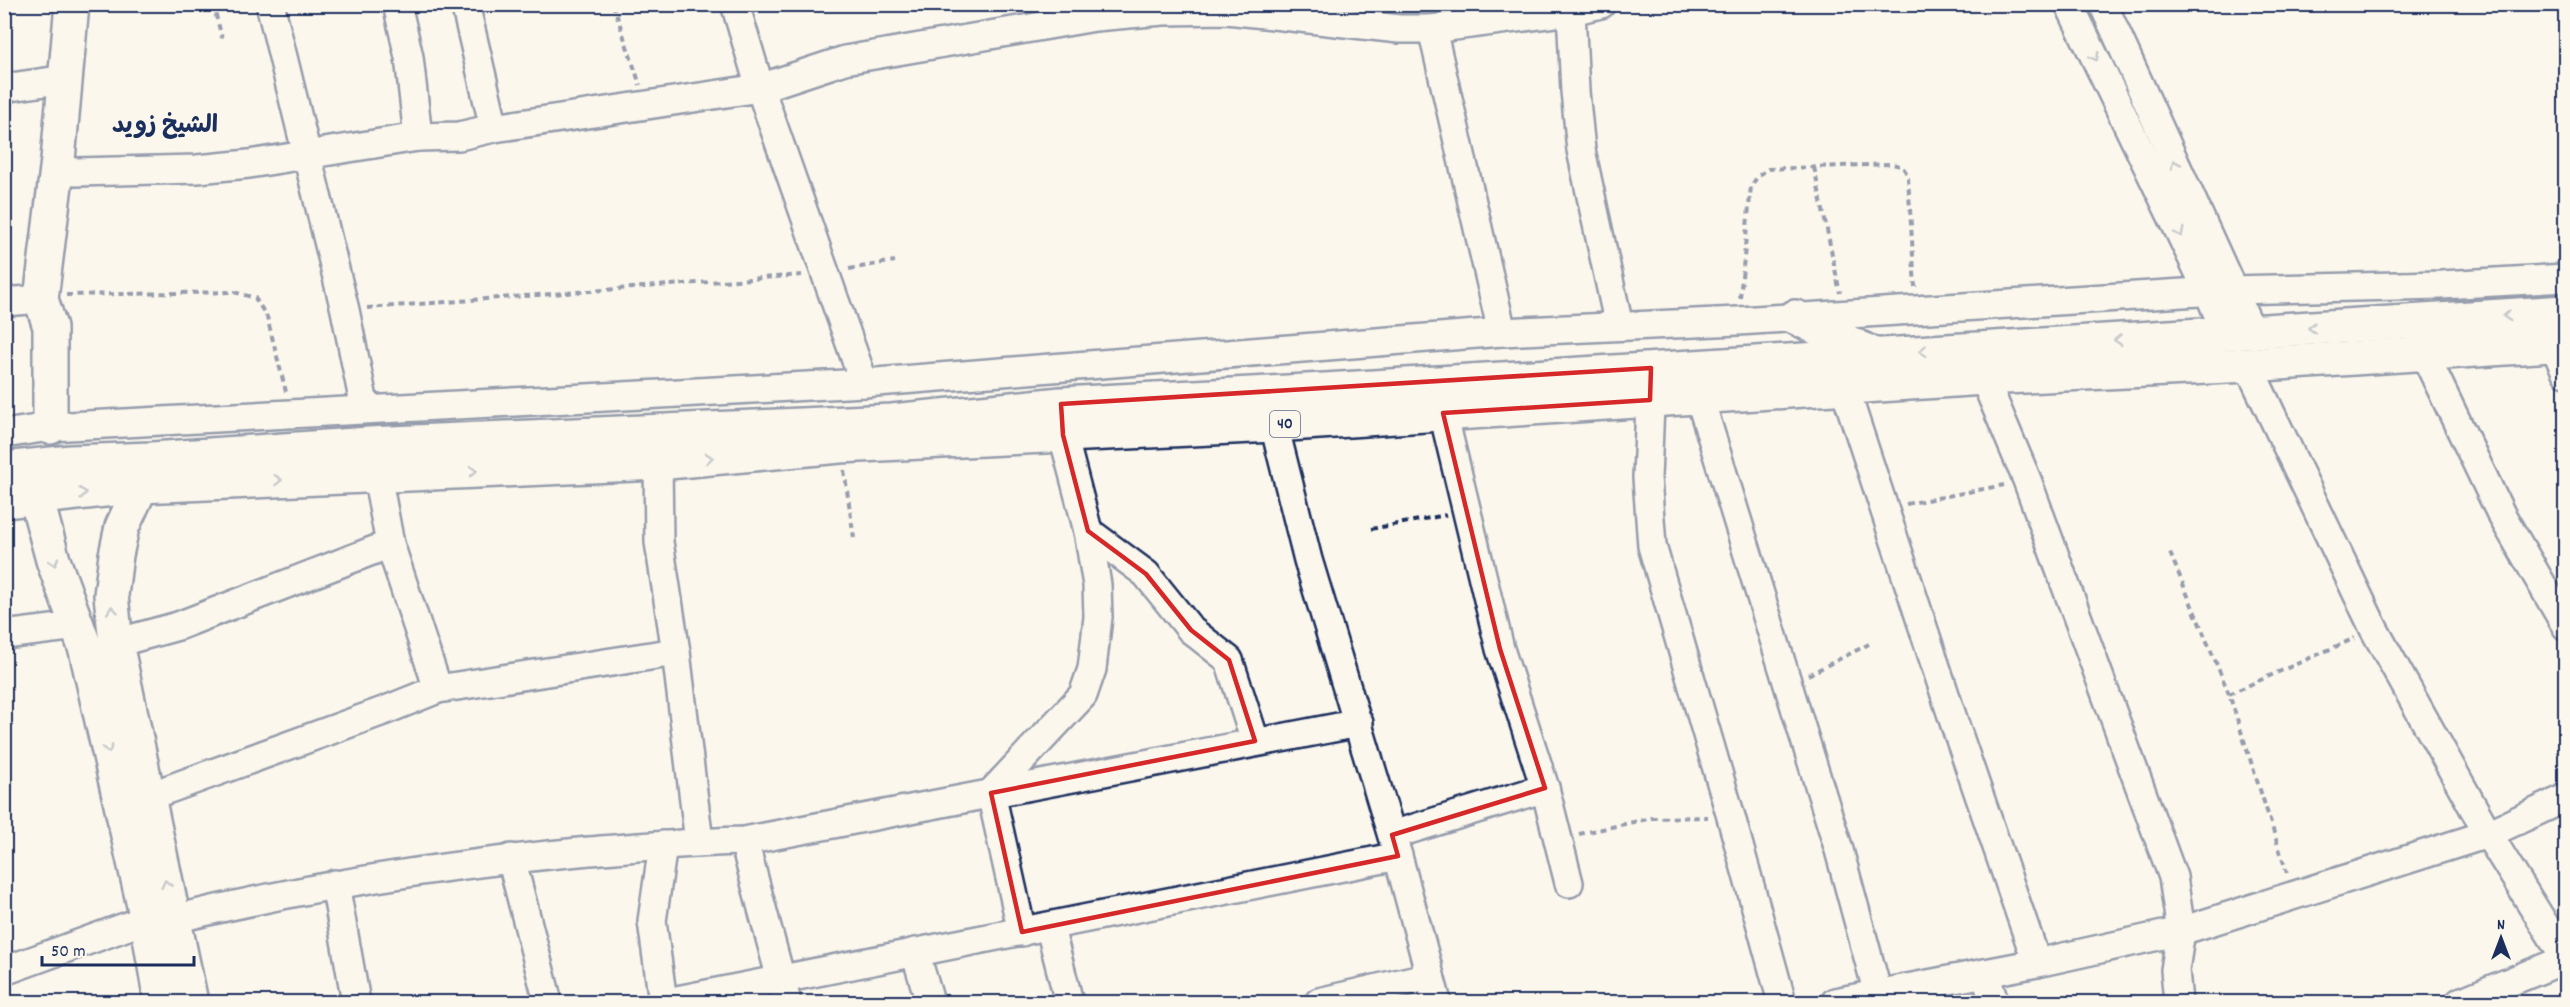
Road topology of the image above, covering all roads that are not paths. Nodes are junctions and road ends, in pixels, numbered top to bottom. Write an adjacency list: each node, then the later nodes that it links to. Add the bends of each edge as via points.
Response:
1 (72, 4): 12 (main road)
2 (92, 4): 18 (main road)
3 (270, 4): 17 (street)
4 (397, 4): 16 (street, via 409,57)
5 (465, 4): 15 (street)
6 (735, 4): 14 (street)
7 (1601, 4): 10 (street)
8 (2069, 4): 20 (street, one-way to 20)
9 (2103, 4): 20 (street, one-way to 9)
10 (1571, 11): 11 (street); 25 (street, via 1581,150)
11 (1432, 29): 14 (street, via 1399,29 1227,10 1163,11 1095,17 845,60); 26 (street)
12 (66, 80): 13 (street); 22 (main road)
13 (4, 88)
14 (760, 88): 15 (street); 35 (street)
15 (494, 128): 16 (street, via 459,136)
16 (418, 137): 17 (street)
17 (306, 157): 18 (street, via 197,169); 40 (street, via 345,310)
18 (75, 172): 22 (main road)
19 (2565, 278): 20 (street)
20 (2220, 292): 24 (street); 27 (street)
21 (4, 302): 22 (street)
22 (51, 307): 44 (main road)
23 (2565, 312): 27 (main road, 40, one-way to 27)
24 (1795, 318): 25 (street); 30 (main road)
25 (1619, 326): 26 (street)
26 (1502, 332): 28 (street)
27 (2239, 333): 30 (main road, 40, one-way to 30)
28 (1321, 347): 35 (street); 37 (street)
29 (2424, 353): 31 (main road, 40); 32 (main road, 40); 56 (street, via 2501,514)
30 (1871, 354): 33 (main road, 40)
31 (2562, 354)
32 (2248, 365): 34 (main road, 40); 67 (street, via 2374,629)
33 (1651, 368): 37 (main road, 40); 39 (street)
34 (1984, 378): 36 (main road, 40); 77 (street, via 2166,854 2180,909)
35 (864, 383): 40 (street)
36 (1845, 388): 38 (main road, 40); 81 (street)
37 (1325, 390): 42 (main road, 40)
38 (1699, 396): 39 (main road, 40); 86 (street, via 1839,850)
39 (1650, 400): 41 (main road, 40); 96 (street, via 1647,478 1652,546)
40 (365, 409): 44 (street)
41 (1443, 413): 43 (main road, 40); 63 (street, via 1500,650)
42 (1062, 420): 43 (main road, 40); 46 (main road, 40, one-way to 42); 47 (main road, 40, via 892,421 369,444); 53 (street)
43 (1274, 425): 61 (street, via 1308,560)
44 (50, 427): 45 (street)
45 (4, 434)
46 (658, 463): 49 (main road, 40, one-way to 46); 59 (street, via 659,542)
47 (43, 465): 48 (main road, 40); 51 (main road)
48 (4, 469)
49 (377, 475): 50 (main road, 40, one-way to 49); 54 (street)
50 (141, 486): 51 (main road, 40, one-way to 50); 58 (main road, one-way to 50, via 111,595 116,555 122,526)
51 (36, 497): 52 (main road, 40); 55 (main road, one-way to 55)
52 (4, 501)
53 (1088, 531): 62 (street, via 1146,574 1191,630 1228,660); 64 (street, via 1098,617 1092,669 1083,695)
54 (390, 544): 58 (street, via 178,626); 60 (street)
55 (77, 626): 57 (street); 75 (main road, one-way to 75)
56 (2565, 626)
57 (4, 635)
58 (116, 643): 65 (main road)
59 (676, 652): 60 (street); 69 (street)
60 (438, 689): 65 (street)
61 (1359, 723): 62 (street); 71 (street)
62 (1255, 741): 64 (street)
63 (1545, 788): 71 (street); 73 (street)
64 (991, 793): 68 (street); 78 (street)
65 (147, 796): 75 (main road, one-way to 65)
66 (2565, 798): 67 (street)
67 (2488, 834): 77 (street); 80 (street)
68 (744, 841): 69 (street); 85 (street)
69 (699, 842): 70 (street)
70 (663, 845): 72 (street); 91 (street, via 652,921)
71 (1395, 845): 76 (street); 84 (street)
72 (511, 858): 74 (street); 90 (street)
73 (1569, 883)
74 (335, 884): 75 (street); 89 (street)
75 (160, 919): 82 (street); 87 (main road); 88 (main road)
76 (1050, 927): 78 (street); 93 (street)
77 (2181, 931): 81 (street); 99 (street, via 2175,970)
78 (1022, 932): 79 (street)
79 (915, 952): 85 (street); 92 (street)
80 (2565, 959): 100 (street)
81 (2037, 963): 83 (street)
82 (4, 971)
83 (1985, 973): 86 (street); 98 (street)
84 (1430, 976): 94 (street); 95 (street)
85 (784, 992): 91 (street)
86 (1878, 994): 97 (street)
87 (162, 1002)
88 (191, 1002)
89 (356, 1002)
90 (548, 1002)
91 (665, 1002)
92 (930, 1002)
93 (1069, 1002)
94 (1318, 1002)
95 (1437, 1002)
96 (1782, 1002)
97 (1835, 1002)
98 (1994, 1002)
99 (2178, 1002)
100 (2460, 1002)

